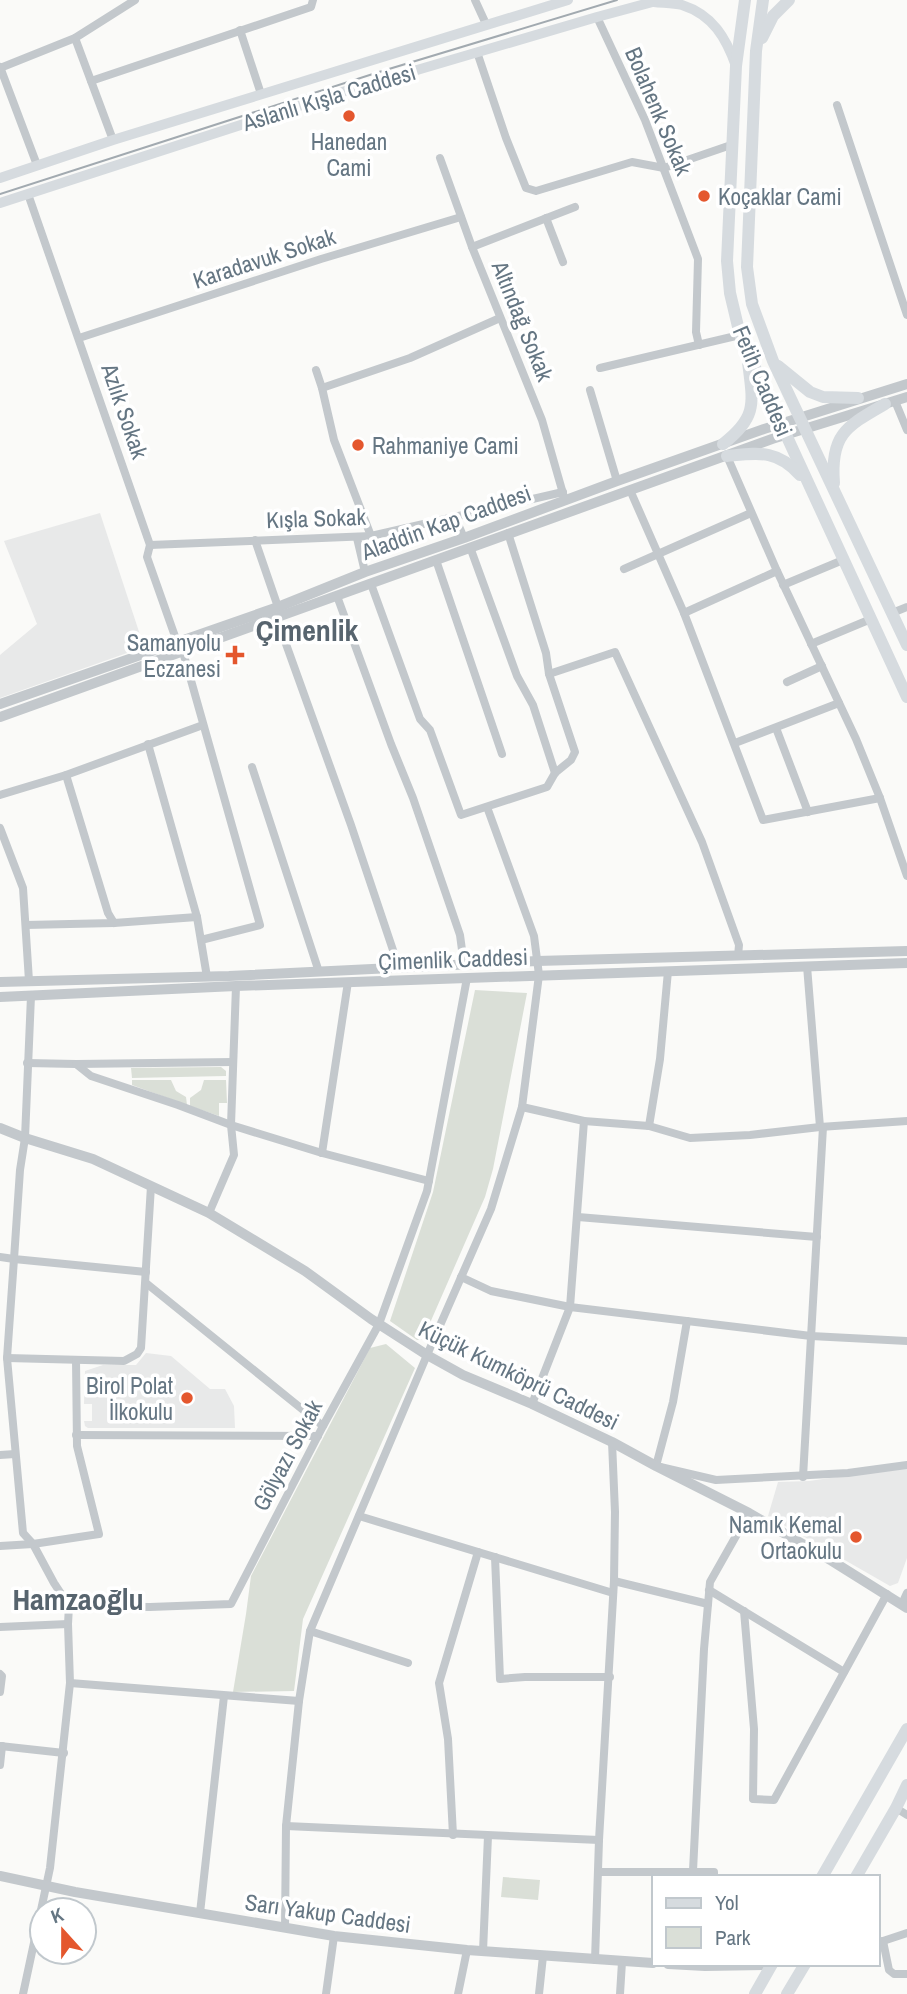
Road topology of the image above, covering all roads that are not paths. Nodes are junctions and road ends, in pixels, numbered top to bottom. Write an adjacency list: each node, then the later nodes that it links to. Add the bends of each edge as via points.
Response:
1 (135, 0): 12 (street)
2 (474, 0): 10 (street)
3 (568, 0): 10 (main road, Aslanlı Kışla Caddesi)
4 (745, 0): 15 (main road, Fetih Caddesi)
5 (763, 0): 13 (main road, Fetih Caddesi)
6 (789, 0): 13 (main road, via 773,16)
7 (657, 1): 9 (main road, Aslanlı Kışla Caddesi); 15 (main road, via 703,15 725,38)
8 (312, 3): 11 (street)
9 (597, 17): 14 (main road, Aslanlı Kışla Caddesi); 24 (street, Bolahenk Sokak)
10 (486, 24): 18 (main road, Aslanlı Kışla Caddesi)
11 (240, 30): 17 (street); 18 (street)
12 (75, 38): 16 (street); 17 (street)
13 (756, 51): 38 (main road, Fetih Caddesi, via 747,267 752,304)
14 (477, 52): 24 (street, via 526,188 536,191 632,162); 26 (main road, Aslanlı Kışla Caddesi)
15 (736, 66): 21 (main road, Fetih Caddesi)
16 (0, 67): 23 (street)
17 (91, 81): 20 (street)
18 (261, 94): 20 (main road, Aslanlı Kışla Caddesi)
19 (836, 105): 33 (street)
20 (113, 140): 23 (main road, Aslanlı Kışla Caddesi)
21 (731, 145): 24 (street); 36 (main road, Fetih Caddesi, via 727,261)
22 (440, 158): 29 (street, Altındağ Sokak)
23 (37, 165): 25 (main road, Aslanlı Kışla Caddesi)
24 (664, 168): 37 (street, Bolahenk Sokak, via 698,258)
25 (0, 178)
26 (28, 194): 27 (main road, Aslanlı Kışla Caddesi); 35 (street, Azlık Sokak)
27 (0, 203)
28 (575, 206): 30 (street)
29 (461, 217): 31 (street, Altındağ Sokak); 35 (street, Karadavuk Sokak)
30 (546, 218): 31 (street); 32 (street)
31 (472, 247): 34 (street, Altındağ Sokak)
32 (562, 262)
33 (907, 315)
34 (500, 318): 42 (street, via 410,358); 55 (street, Altındağ Sokak, via 541,420)
35 (79, 338): 63 (street, Azlık Sokak)
36 (743, 341): 37 (street); 48 (main road, Fetih Caddesi); 50 (main road, via 752,407)
37 (699, 345): 39 (street)
38 (773, 361): 45 (main road, via 810,392); 47 (main road, Fetih Caddesi)
39 (600, 368)
40 (316, 370): 42 (street)
41 (907, 384): 45 (street, Aladdin Kap Caddesi)
42 (322, 388): 59 (street, via 334,440)
43 (590, 390): 51 (street)
44 (907, 397): 46 (street, Aladdin Kap Caddesi)
45 (858, 398): 47 (street, Aladdin Kap Caddesi)
46 (890, 403): 47 (street, Aladdin Kap Caddesi); 49 (street); 54 (main road, via 844,431 834,463)
47 (802, 423): 48 (street, Aladdin Kap Caddesi); 54 (main road, Fetih Caddesi)
48 (783, 429): 50 (street, Aladdin Kap Caddesi); 52 (main road, Fetih Caddesi)
49 (907, 430)
50 (725, 450): 51 (street, Aladdin Kap Caddesi); 52 (main road, via 774,455 788,462); 53 (street, Aladdin Kap Caddesi); 56 (street)
51 (617, 481): 55 (street, Aladdin Kap Caddesi)
52 (810, 487): 66 (main road, Fetih Caddesi)
53 (630, 490): 58 (street, Aladdin Kap Caddesi); 65 (street)
54 (834, 491): 77 (main road, Fetih Caddesi)
55 (564, 496): 57 (street, Kışla Sokak); 61 (street, Aladdin Kap Caddesi)
56 (751, 513): 65 (street); 69 (street)
57 (455, 517): 59 (street, Kışla Sokak); 61 (street)
58 (508, 533): 64 (street, Aladdin Kap Caddesi); 85 (street)
59 (371, 537): 60 (street, Kışla Sokak)
60 (356, 538): 62 (street, Kışla Sokak); 70 (street)
61 (464, 538): 70 (street, Aladdin Kap Caddesi)
62 (255, 540): 63 (street, Kışla Sokak); 74 (street)
63 (150, 545): 80 (street, Azlık Sokak, via 147,557)
64 (470, 547): 67 (street, Aladdin Kap Caddesi); 97 (street)
65 (657, 554): 68 (street); 76 (street)
66 (843, 559): 72 (street); 79 (main road, Fetih Caddesi)
67 (436, 560): 71 (street, Aladdin Kap Caddesi); 95 (street)
68 (624, 569)
69 (777, 571): 72 (street); 76 (street)
70 (365, 572): 74 (street, Aladdin Kap Caddesi)
71 (371, 584): 73 (street, Aladdin Kap Caddesi); 101 (street, via 461,815)
72 (783, 585): 81 (street)
73 (337, 596): 78 (street, Aladdin Kap Caddesi); 113 (street, via 456,922)
74 (278, 607): 80 (street, Aladdin Kap Caddesi)
75 (907, 607): 77 (street)
76 (684, 613): 93 (street)
77 (892, 614): 82 (main road, Fetih Caddesi)
78 (277, 619): 83 (street, Aladdin Kap Caddesi); 115 (street)
79 (871, 619): 81 (street); 87 (main road, Fetih Caddesi)
80 (177, 642): 89 (street, Aladdin Kap Caddesi)
81 (811, 644): 84 (street)
82 (907, 645)
83 (183, 652): 90 (street, Aladdin Kap Caddesi); 91 (street)
84 (822, 666): 86 (street); 88 (street)
85 (549, 674): 97 (street, via 575,752); 110 (street, via 615,652 702,842 739,945)
86 (787, 682)
87 (907, 696)
88 (839, 703): 92 (street); 100 (street)
89 (0, 704)
90 (0, 717)
91 (203, 725): 94 (street); 108 (street, via 260,925)
92 (776, 728): 93 (street); 102 (street)
93 (735, 743): 102 (street, via 763,820)
94 (148, 744): 98 (street); 105 (street)
95 (502, 754)
96 (252, 767): 117 (street)
97 (555, 773): 101 (street, via 547,787)
98 (66, 775): 99 (street); 106 (street)
99 (0, 795)
100 (880, 798): 102 (street); 104 (street)
101 (487, 807): 111 (street, via 534,936)
102 (808, 811)
103 (0, 828): 107 (street, via 23,888)
104 (907, 876)
105 (197, 917): 106 (street); 108 (street)
106 (114, 923): 107 (street)
107 (26, 925): 121 (street)
108 (201, 940): 119 (street)
109 (907, 951): 110 (street, Çimenlik Caddesi)
110 (738, 956): 111 (street, Çimenlik Caddesi)
111 (537, 961): 113 (street, Çimenlik Caddesi); 118 (street)
112 (907, 962): 114 (street, Çimenlik Caddesi)
113 (464, 965): 115 (street, Çimenlik Caddesi)
114 (807, 966): 116 (street, Çimenlik Caddesi); 135 (street)
115 (399, 968): 117 (street, Çimenlik Caddesi)
116 (668, 971): 118 (street, Çimenlik Caddesi); 134 (street)
117 (318, 972): 119 (street, Çimenlik Caddesi)
118 (539, 975): 120 (street, Çimenlik Caddesi); 130 (street)
119 (207, 977): 121 (street, Çimenlik Caddesi)
120 (467, 978): 123 (street, Çimenlik Caddesi); 139 (street, Gölyazı Sokak)
121 (29, 981): 122 (street, Çimenlik Caddesi)
122 (0, 982)
123 (348, 982): 124 (street, Çimenlik Caddesi); 138 (street)
124 (236, 986): 125 (street, Çimenlik Caddesi); 127 (street)
125 (31, 996): 126 (street, Çimenlik Caddesi); 128 (street)
126 (0, 998)
127 (233, 1062): 129 (street); 133 (street)
128 (27, 1063): 129 (street); 137 (street)
129 (76, 1064): 133 (street, via 90,1076)
130 (522, 1107): 131 (street); 147 (street, via 491,1209)
131 (584, 1121): 134 (street); 142 (street)
132 (907, 1121): 135 (street)
133 (231, 1125): 138 (street); 141 (street, via 234,1155)
134 (649, 1126): 135 (street, via 690,1138)
135 (821, 1127): 143 (street)
136 (0, 1128): 137 (street, Küçük Kumköprü Caddesi)
137 (25, 1138): 140 (street, Küçük Kumköprü Caddesi, via 93,1159); 145 (street)
138 (322, 1153): 139 (street)
139 (429, 1181): 151 (street, Gölyazı Sokak)
140 (151, 1186): 141 (street, Küçük Kumköprü Caddesi); 146 (street)
141 (209, 1213): 151 (street, Küçük Kumköprü Caddesi)
142 (578, 1217): 143 (street); 149 (street)
143 (817, 1237): 152 (street)
144 (0, 1257): 145 (street)
145 (14, 1259): 146 (street); 155 (street)
146 (146, 1272): 148 (street)
147 (461, 1277): 149 (street, via 491,1291); 154 (street)
148 (146, 1283): 156 (street, via 137,1354 124,1361); 158 (street)
149 (570, 1307): 150 (street); 157 (street)
150 (687, 1321): 152 (street); 165 (street)
151 (379, 1324): 154 (street, Küçük Kumköprü Caddesi); 158 (street, Gölyazı Sokak)
152 (811, 1336): 153 (street); 166 (street)
153 (907, 1341)
154 (427, 1355): 157 (street, Küçük Kumköprü Caddesi); 168 (street)
155 (7, 1357): 156 (street); 162 (street)
156 (76, 1360): 159 (street)
157 (532, 1404): 161 (street, Küçük Kumköprü Caddesi)
158 (323, 1426): 160 (street, Gölyazı Sokak)
159 (76, 1435): 160 (street); 169 (street, via 99,1534)
160 (318, 1436): 179 (street, Gölyazı Sokak, via 231,1604)
161 (612, 1442): 165 (street, Küçük Kumköprü Caddesi); 173 (street)
162 (15, 1454): 163 (street); 169 (street, via 23,1533)
163 (0, 1455)
164 (907, 1465): 166 (street)
165 (656, 1466): 166 (street, via 716,1480); 167 (street, Küçük Kumköprü Caddesi)
166 (803, 1477)
167 (749, 1513): 174 (street); 177 (street, Küçük Kumköprü Caddesi)
168 (359, 1516): 171 (street); 184 (street)
169 (33, 1544): 170 (street); 179 (street)
170 (0, 1546)
171 (478, 1552): 172 (street); 200 (street, via 439,1683 448,1739)
172 (495, 1557): 175 (street); 188 (street, via 500,1679)
173 (614, 1581): 175 (street); 178 (street)
174 (709, 1590): 178 (street); 181 (street)
175 (613, 1593): 188 (street)
176 (907, 1593): 180 (street)
177 (887, 1594): 180 (street, Küçük Kumköprü Caddesi); 186 (street)
178 (708, 1604): 203 (street)
179 (69, 1606): 182 (street)
180 (905, 1606)
181 (744, 1611): 186 (street); 186 (street, via 754,1729 753,1799 774,1800)
182 (68, 1624): 183 (street); 189 (street)
183 (0, 1627)
184 (310, 1631): 185 (street); 192 (street)
185 (408, 1663)
186 (844, 1672)
187 (0, 1674): 190 (street)
188 (610, 1677): 202 (street)
189 (70, 1684): 191 (street); 195 (street)
190 (0, 1692)
191 (225, 1696): 192 (street); 210 (street)
192 (299, 1701): 199 (street)
193 (907, 1729): 206 (main road)
194 (1, 1746): 195 (street); 196 (street)
195 (64, 1753): 209 (street)
196 (0, 1765)
197 (907, 1785): 198 (main road)
198 (902, 1812): 207 (main road)
199 (286, 1826): 200 (street); 211 (street)
200 (453, 1835): 201 (street)
201 (488, 1836): 202 (street); 216 (street)
202 (599, 1840): 204 (street)
203 (693, 1871): 204 (street); 205 (street)
204 (598, 1872): 218 (street)
205 (714, 1875)
206 (823, 1875)
207 (857, 1875)
208 (0, 1877): 209 (street, Sarı Yakup Caddesi)
209 (46, 1886): 210 (street, Sarı Yakup Caddesi); 224 (street)
210 (200, 1913): 211 (street, Sarı Yakup Caddesi)
211 (285, 1928): 213 (street, Sarı Yakup Caddesi)
212 (907, 1933): 214 (street)
213 (334, 1936): 215 (street, Sarı Yakup Caddesi); 225 (street)
214 (880, 1942): 223 (street, via 889,1970)
215 (467, 1950): 216 (street, Sarı Yakup Caddesi); 226 (street)
216 (483, 1951): 217 (street, Sarı Yakup Caddesi)
217 (543, 1956): 218 (street, Sarı Yakup Caddesi); 227 (street)
218 (595, 1960): 219 (street, Sarı Yakup Caddesi)
219 (622, 1962): 220 (street, Sarı Yakup Caddesi); 228 (street)
220 (652, 1963)
221 (771, 1966): 229 (main road)
222 (806, 1966): 230 (main road)
223 (907, 1974)
224 (23, 1994)
225 (326, 1994)
226 (458, 1994)
227 (539, 1994)
228 (620, 1994)
229 (755, 1994)
230 (787, 1994)

